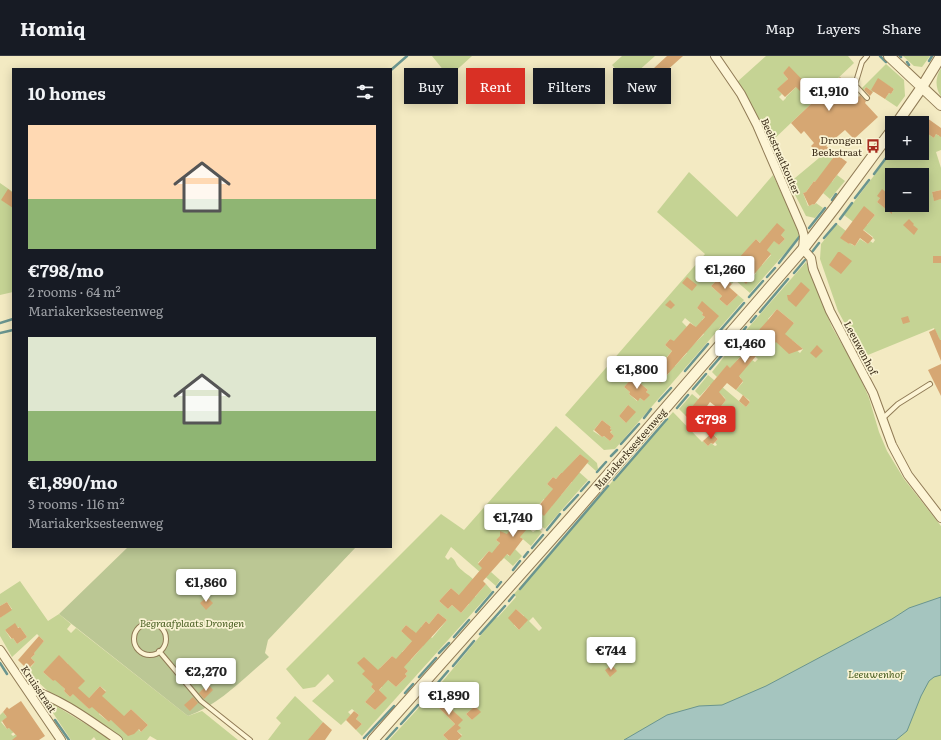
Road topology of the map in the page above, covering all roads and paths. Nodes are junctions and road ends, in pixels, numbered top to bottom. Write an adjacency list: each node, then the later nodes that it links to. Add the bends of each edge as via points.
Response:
1 (715, 56): 10 (street, Beekstraatkouter, via 741,94 757,125 802,229)
2 (867, 56): 6 (lane, via 862,62 855,86)
3 (889, 56): 5 (street)
4 (941, 56): 5 (street)
5 (922, 87): 7 (street); 8 (street)
6 (867, 98)
7 (941, 105)
8 (902, 116)
9 (885, 140): 10 (street, Mariakerksesteenweg)
10 (802, 249): 12 (street, Leeuwenhof, via 811,258 830,311 873,393); 20 (street, Mariakerksesteenweg, via 573,515)
11 (930, 384): 12 (lane, via 898,404)
12 (882, 419): 13 (street, Leeuwenhof, via 908,475)
13 (941, 518)
14 (0, 650): 16 (street, Kruisstraat)
15 (159, 651): 15 (lane, via 149,654 135,646 134,635 139,626 148,623 161,627 165,642); 19 (lane, via 201,700)
16 (26, 688): 17 (street, Kruisstraat); 18 (street, via 41,693 82,716)
17 (61, 740)
18 (118, 740)
19 (250, 740)
20 (373, 740)

